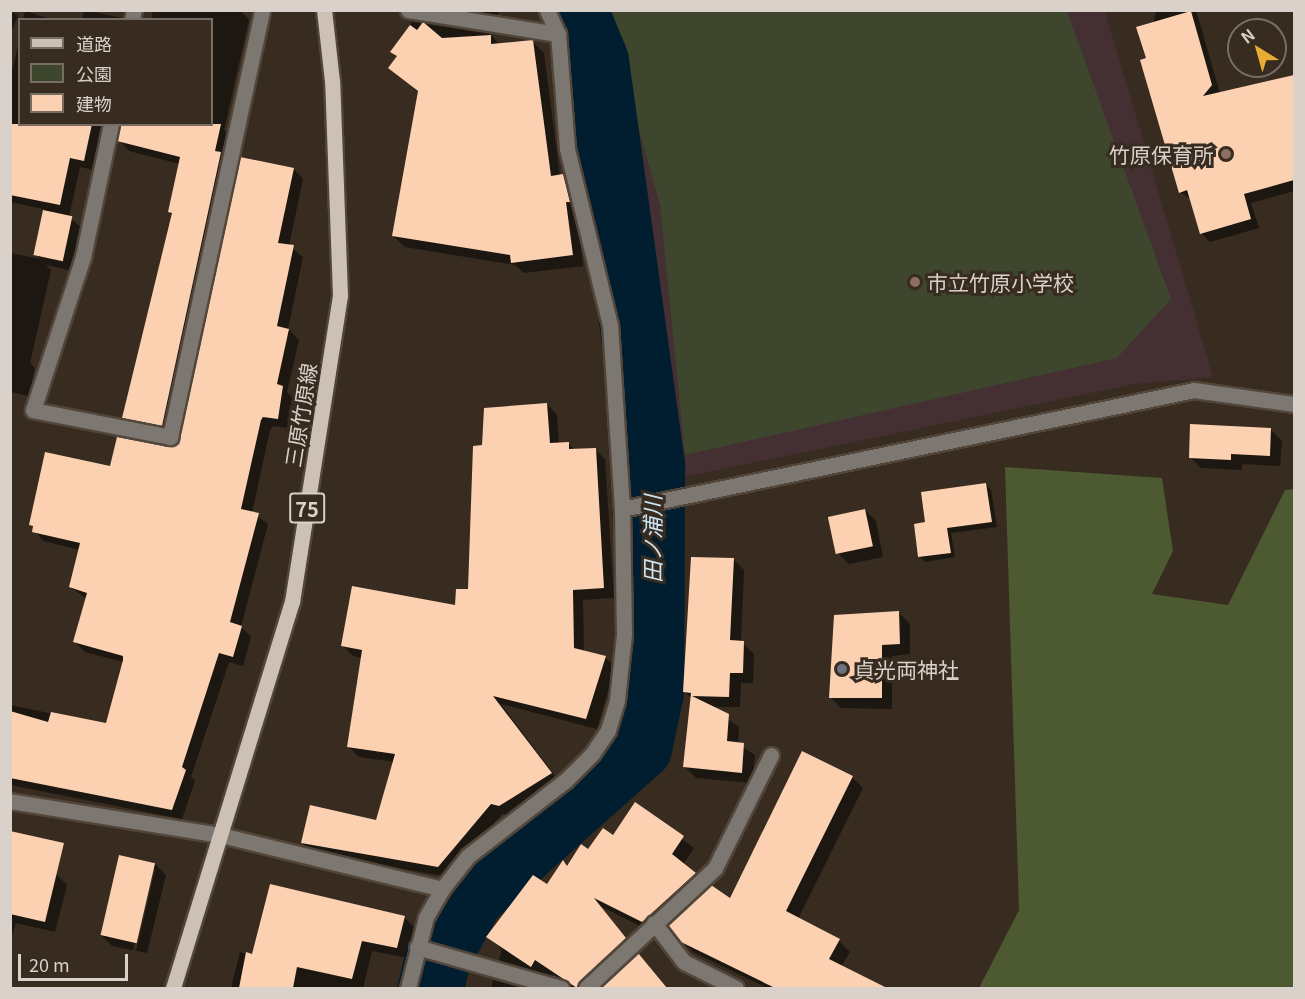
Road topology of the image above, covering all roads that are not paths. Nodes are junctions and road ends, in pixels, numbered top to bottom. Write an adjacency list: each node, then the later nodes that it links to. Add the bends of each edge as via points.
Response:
1 (262, 10): 6 (street, via 170,437 33,410 83,257)
2 (324, 10): 11 (main road, 三原竹原線 / 75, via 332,81 339,295 292,602)
3 (408, 10): 5 (street)
4 (548, 10): 5 (street)
5 (558, 34): 8 (street, via 567,148 610,325)
6 (111, 126)
7 (1294, 404): 8 (street, via 1194,390)
8 (622, 509): 12 (street, via 624,634 617,700 608,730 592,754 566,780 468,856)
9 (771, 755): 13 (street, via 715,868)
10 (10, 801): 11 (street)
11 (221, 835): 12 (street); 15 (main road, 三原竹原線 / 75)
12 (442, 889): 14 (street, via 426,918)
13 (654, 923): 18 (street); 19 (street, via 684,962)
14 (417, 947): 16 (street); 17 (street)
15 (173, 988)
16 (408, 988)
17 (561, 988)
18 (586, 988)
19 (736, 988)

